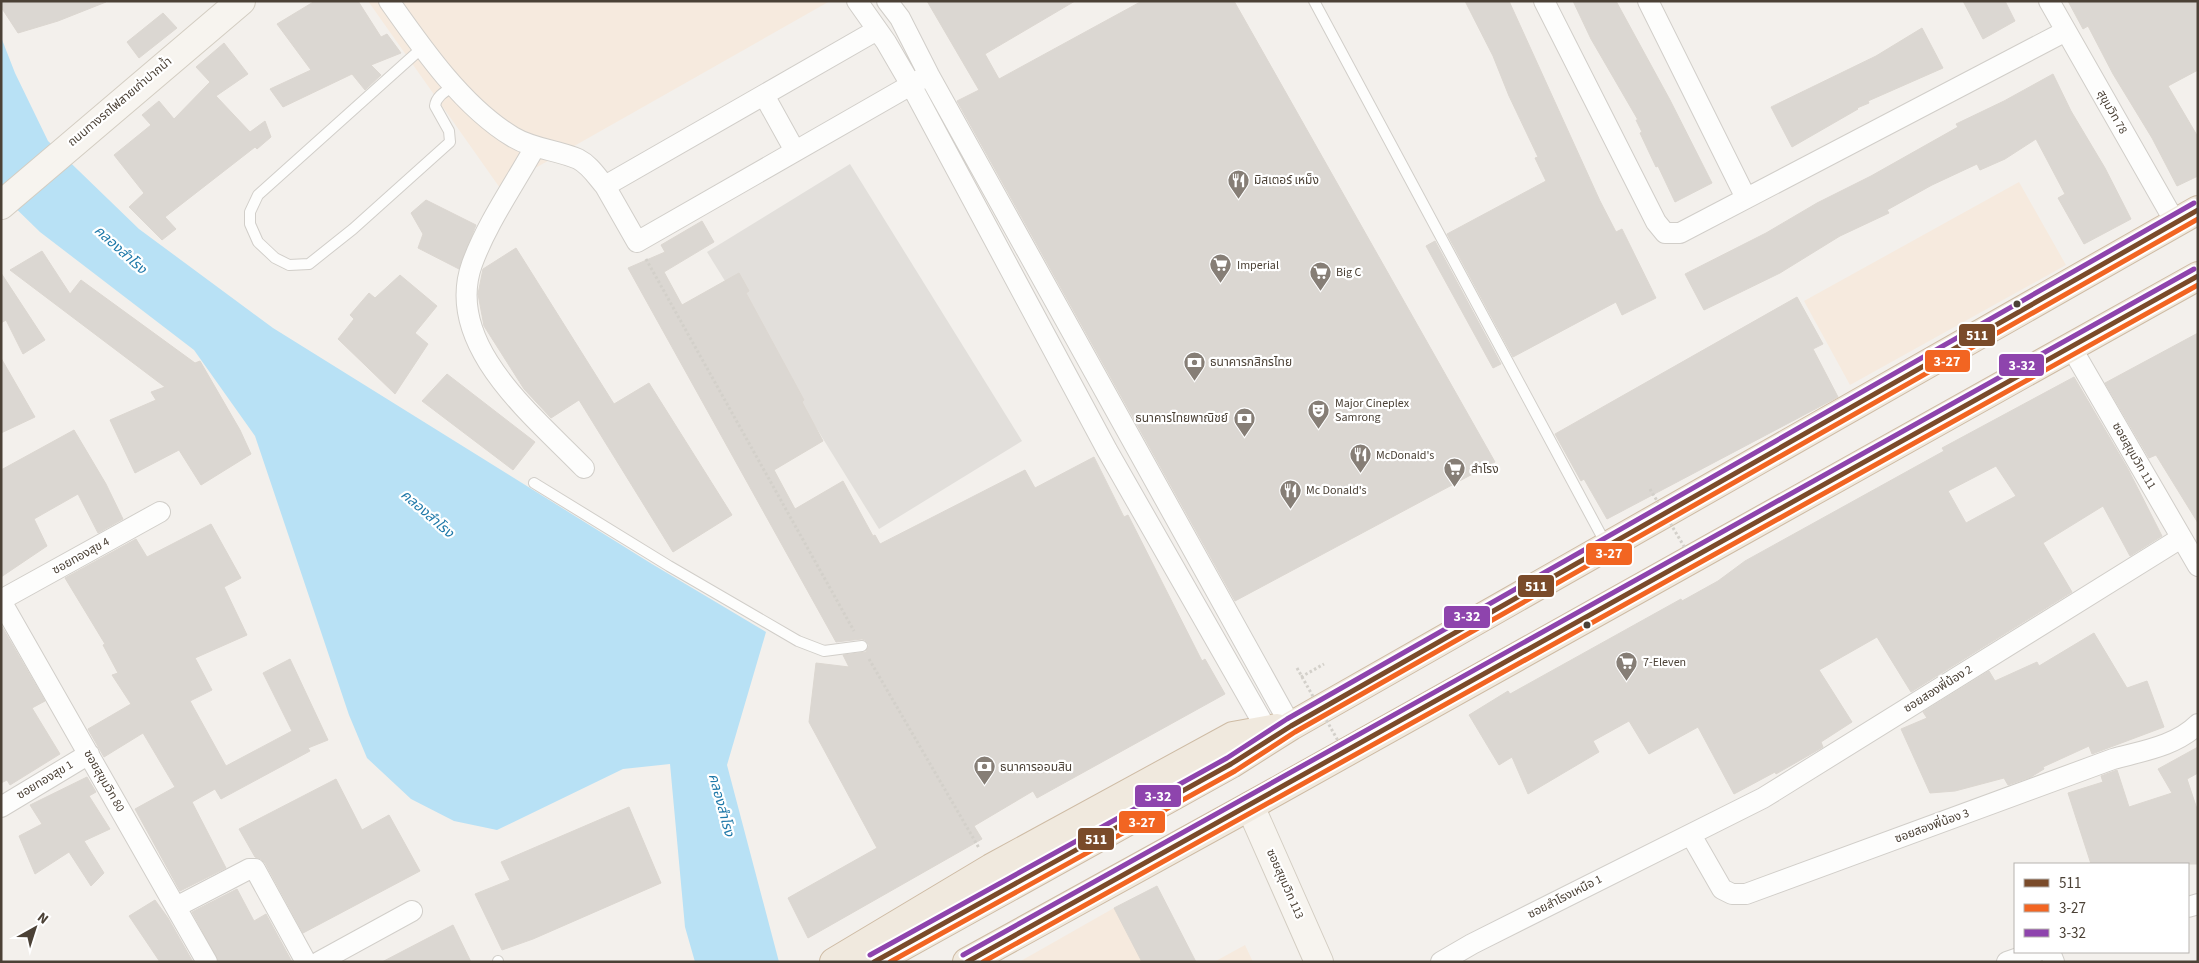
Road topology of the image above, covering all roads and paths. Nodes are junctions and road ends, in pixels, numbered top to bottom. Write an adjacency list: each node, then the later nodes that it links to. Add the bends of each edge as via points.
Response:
1 (241, 1): 20 (main road, ถนนทางรถไฟสายเก่าปากน้ำ)
2 (389, 1): 11 (street)
3 (857, 1): 9 (street)
4 (887, 1): 12 (street, via 900,18)
5 (1314, 1): 30 (lane)
6 (1544, 1): 19 (street, via 1656,222 1665,233 1680,233)
7 (1648, 1): 19 (street)
8 (2049, 1): 10 (street, สุขุมวิท 78)
9 (877, 30): 14 (street); 15 (street)
10 (2066, 31): 19 (street); 21 (street, สุขุมวิท 78)
11 (424, 46): 13 (street); 13 (lane, via 258,195 250,212 250,224 258,242 275,258 289,265 309,264 354,229 450,142 449,131 435,103)
12 (928, 75): 14 (street); 39 (street)
13 (455, 85): 16 (street, via 478,111 512,137)
14 (910, 86): 17 (street); 39 (street, via 1107,450)
15 (764, 95): 17 (street); 18 (street)
16 (534, 147): 18 (street, via 578,160 591,169); 25 (street, via 472,265 466,296 468,316 474,336 514,397)
17 (796, 150): 22 (street)
18 (605, 186): 22 (street)
19 (1746, 198)
20 (1, 204)
21 (2187, 216): 30 (highway)
22 (637, 242): 34 (path)
23 (2198, 276): 24 (highway)
24 (2071, 347): 29 (street, ซอยสุขุมวิท 111); 42 (highway)
25 (584, 468)
26 (534, 483): 34 (lane, via 798,641 824,651)
27 (1650, 489): 32 (path, bridge)
28 (160, 512): 33 (street, ซอยทองสุข 4)
29 (2181, 538): 31 (street, ซอยสุขุมวิท 111); 44 (street, ซอยสองพี่น้อง 2, via 1763,798)
30 (1607, 547): 39 (highway)
31 (2198, 566)
32 (1698, 570)
33 (1, 600): 40 (street, ซอยสุขุมวิท 80)
34 (862, 646): 45 (path)
35 (1324, 664): 37 (path)
36 (1297, 668): 37 (path, bridge)
37 (1301, 677): 41 (path, bridge)
38 (2198, 724): 44 (street, ซอยสองพี่น้อง 3, via 2172,742 2113,759 1746,894 1732,894 1722,889)
39 (1279, 728): 45 (highway, via 1234,736); 53 (highway, via 1231,764)
40 (88, 754): 43 (street, ซอยทองสุข 1); 46 (street, ซอยสุขุมวิท 80)
41 (1350, 762)
42 (1250, 806): 54 (highway); 55 (highway, via 1219,837); 56 (main road, ซอยสุขุมวิท 113)
43 (1, 807)
44 (1691, 835): 57 (street, ซอยสำโรงเหนือ 1)
45 (991, 868): 52 (highway)
46 (176, 907): 49 (street, ซอยสุขุมวิท 80); 50 (street, via 249,869 255,869)
47 (412, 911): 51 (street)
48 (2033, 953): 58 (street)
49 (207, 962)
50 (306, 962)
51 (318, 962)
52 (834, 962)
53 (874, 962)
54 (967, 962)
55 (998, 962)
56 (1319, 962)
57 (1441, 962)
58 (2008, 962)

